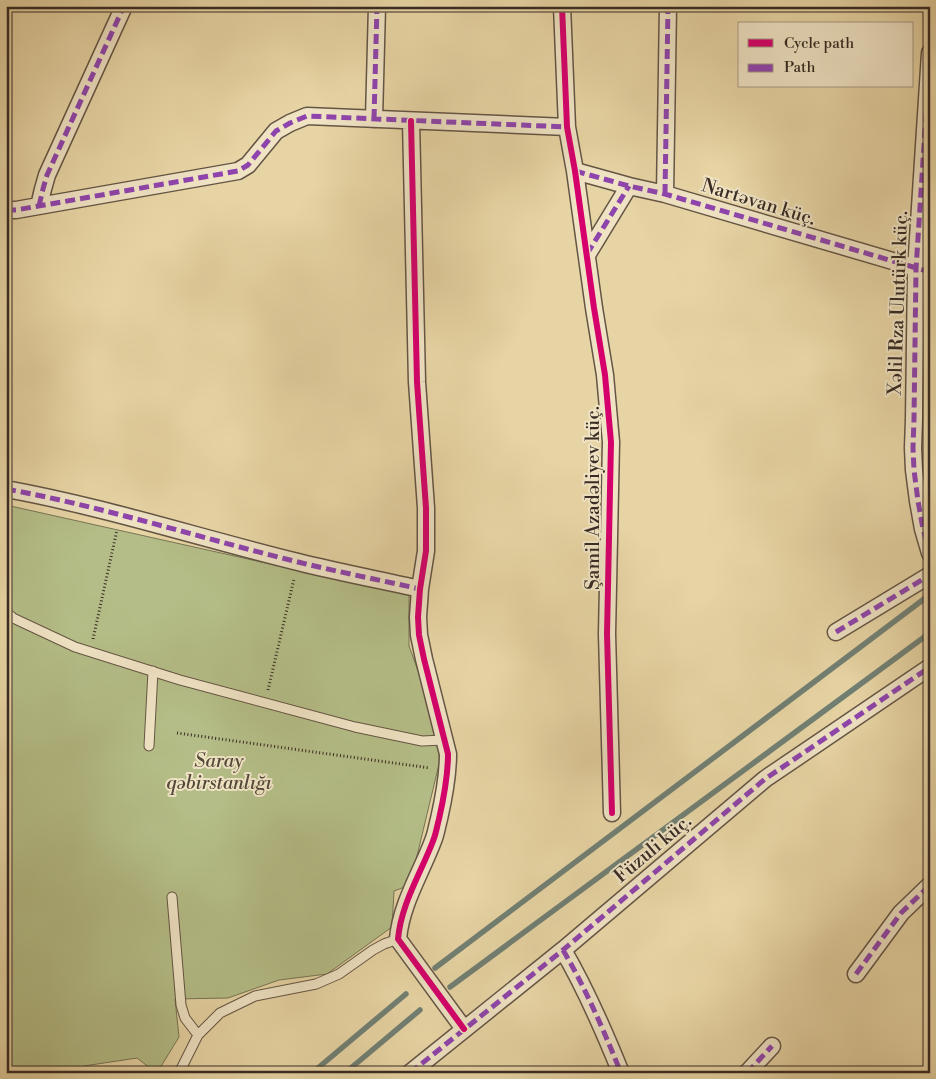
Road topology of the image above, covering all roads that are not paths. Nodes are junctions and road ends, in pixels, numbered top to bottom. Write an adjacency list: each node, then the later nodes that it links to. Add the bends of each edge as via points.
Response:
1 (124, 6): 12 (street, via 47,175)
2 (377, 6): 6 (street)
3 (562, 6): 8 (street, Şamil Azadəliyev küç.)
4 (668, 6): 11 (street)
5 (930, 53): 15 (street, Xəlil Rza Ulutürk küç.)
6 (374, 119): 7 (street); 12 (street, via 307,116 276,131 248,165 238,171)
7 (411, 121): 8 (street); 19 (street, via 417,382 426,508 426,551)
8 (567, 128): 9 (street, Şamil Azadəliyev küç.)
9 (575, 171): 10 (street, Nartəvan küç.); 14 (street, Şamil Azadəliyev küç.)
10 (629, 186): 11 (street, Nartəvan küç.); 14 (street)
11 (665, 194): 15 (street, Nartəvan küç.)
12 (39, 206): 13 (street)
13 (6, 210)
14 (586, 255): 26 (street, Şamil Azadəliyev küç., via 605,376 611,442 607,634)
15 (923, 271): 17 (street, Xəlil Rza Ulutürk küç., via 913,448 918,501)
16 (6, 489): 19 (street, via 120,514 297,562)
17 (930, 553)
18 (930, 575): 21 (street)
19 (420, 589): 24 (street, via 419,635)
20 (6, 612): 23 (lane, via 75,647)
21 (836, 632)
22 (930, 667): 30 (street, Füzuli küç., via 765,779)
23 (153, 671): 24 (lane, via 355,727 422,741); 25 (lane)
24 (444, 740): 29 (street, via 448,770 443,801 434,839 404,910)
25 (150, 746)
26 (612, 813)
27 (930, 885): 31 (street, via 901,914)
28 (172, 897): 33 (lane, via 181,1005 185,1018)
29 (398, 938): 32 (street); 33 (lane, via 373,950 339,974 316,984 246,1000 220,1013)
30 (563, 950): 32 (street, Füzuli küç.); 37 (street)
31 (856, 974)
32 (464, 1029): 36 (street, Füzuli küç.)
33 (198, 1035): 35 (lane)
34 (772, 1046): 38 (street)
35 (179, 1073)
36 (410, 1073)
37 (621, 1073)
38 (748, 1073)

